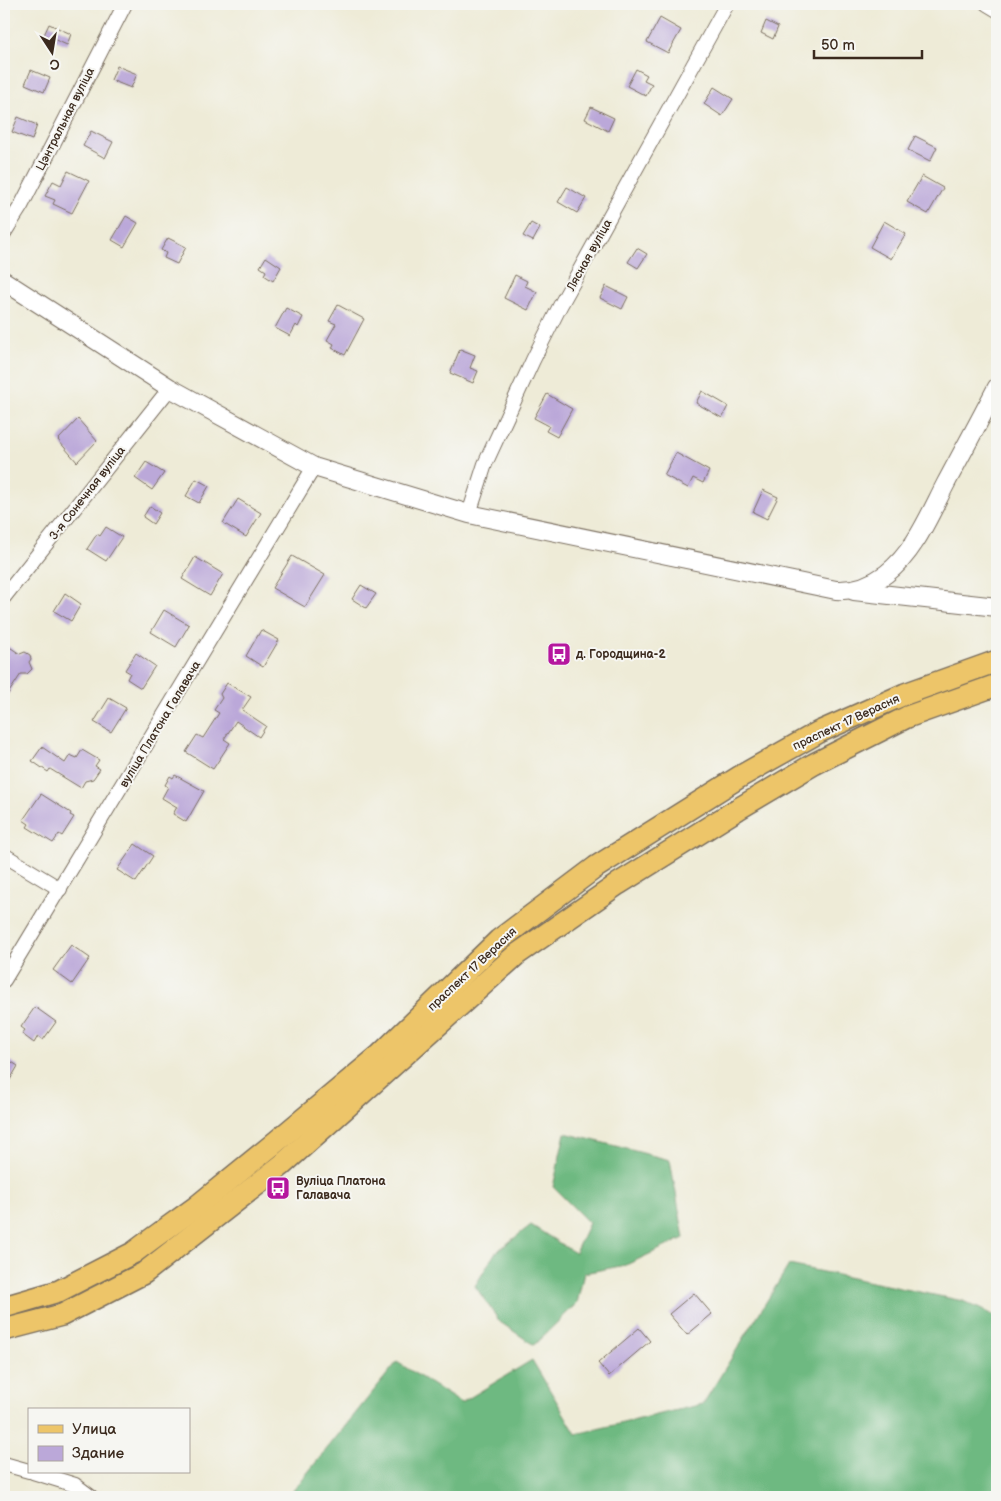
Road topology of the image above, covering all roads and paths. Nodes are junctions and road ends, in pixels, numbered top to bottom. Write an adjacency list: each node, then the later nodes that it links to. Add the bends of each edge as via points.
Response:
1 (125, 4): 5 (street, Цэнтральная вуліца)
2 (727, 4): 10 (street, Лясная вуліца, via 560,306 485,464)
3 (987, 4): 4 (street)
4 (997, 10)
5 (4, 233)
6 (4, 281): 8 (street)
7 (997, 387): 11 (street, via 909,550 886,574 870,584)
8 (170, 388): 9 (street); 12 (street, 3-я Сонечная вуліца)
9 (314, 467): 10 (street); 17 (street, вуліца Платона Галавача)
10 (469, 514): 11 (street)
11 (846, 591): 13 (street)
12 (6, 596)
13 (997, 607)
14 (997, 661): 19 (main road, праспект 17 Верасня, via 905,694 819,732 741,776 596,867 499,940 380,1055 263,1152 133,1253 59,1291)
15 (997, 685): 20 (main road, праспект 17 Верасня, via 907,717 814,764 618,884 516,955 282,1165 144,1273 62,1315)
16 (4, 855): 17 (street)
17 (60, 889): 18 (street, вуліца Платона Галавача)
18 (4, 980)
19 (4, 1307)
20 (4, 1330)
21 (4, 1464): 22 (street)
22 (28, 1471)
23 (39, 1474): 24 (street, via 75,1485)
24 (91, 1497)

